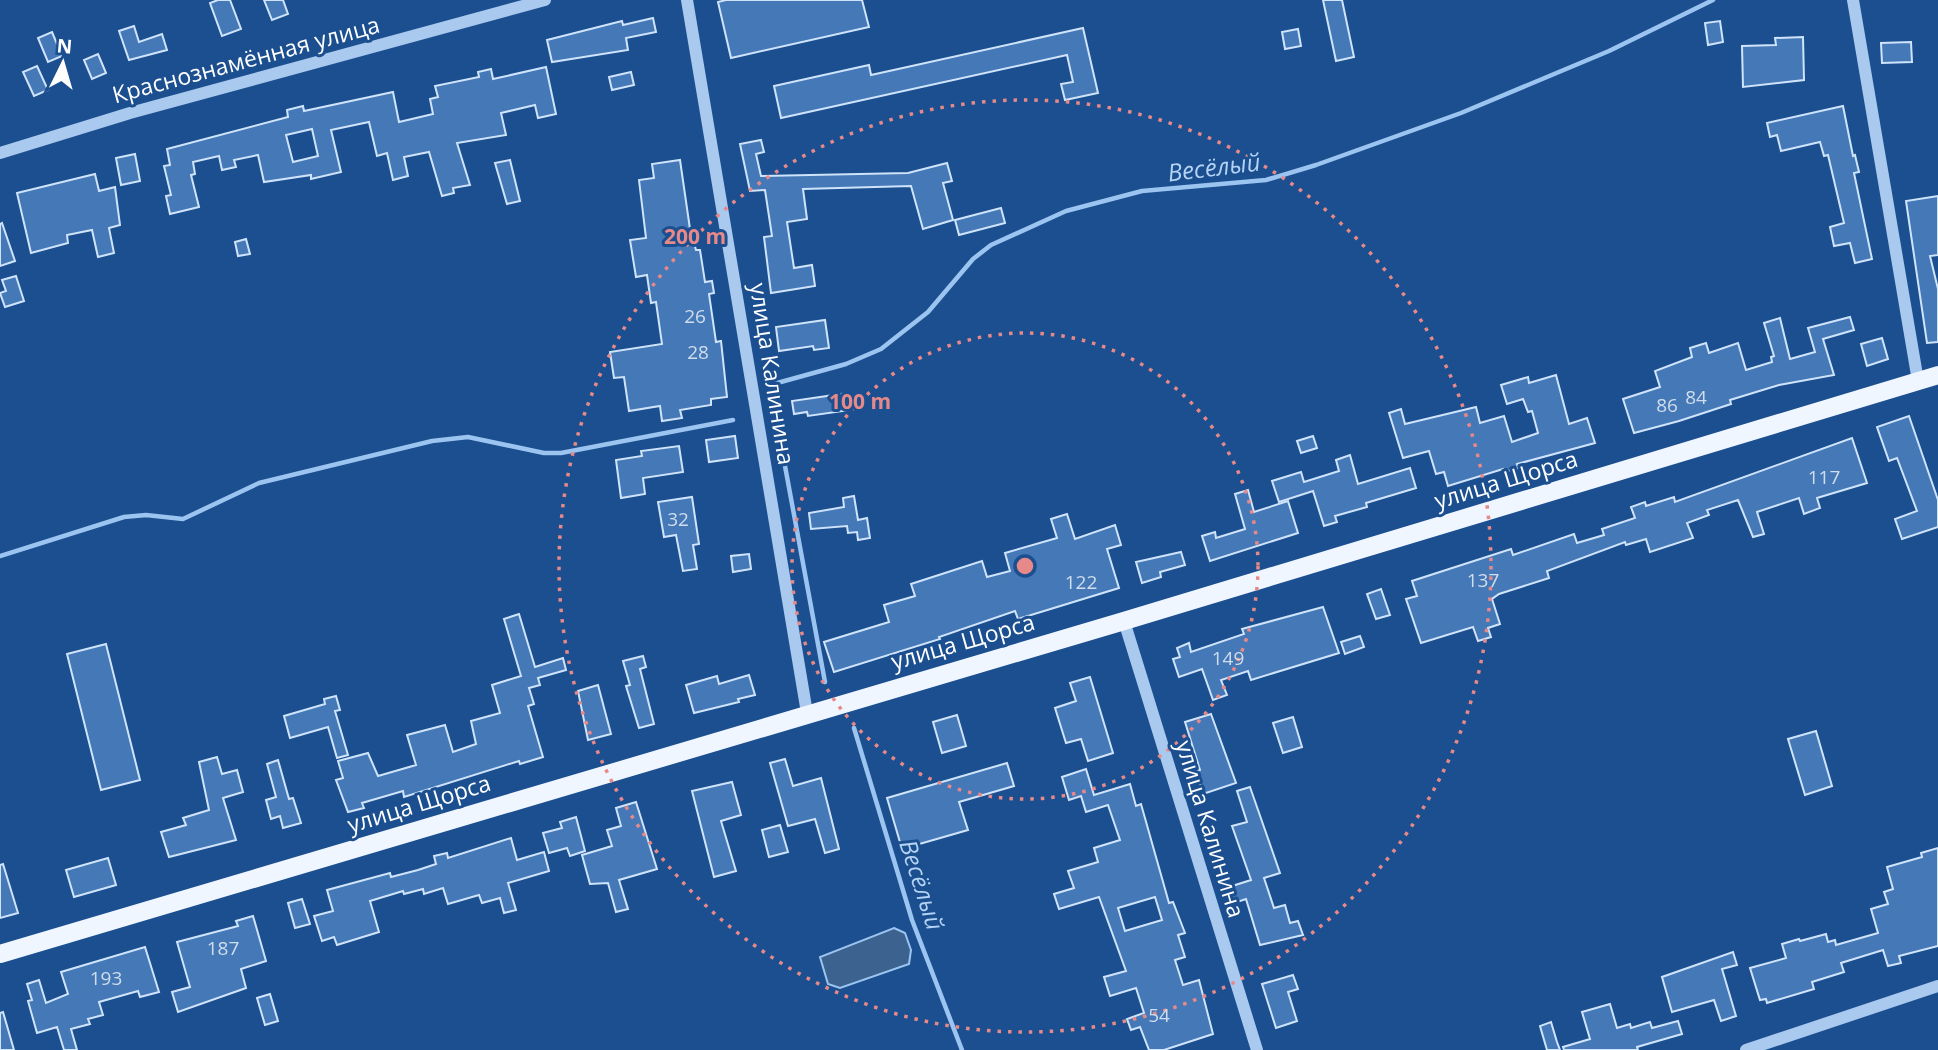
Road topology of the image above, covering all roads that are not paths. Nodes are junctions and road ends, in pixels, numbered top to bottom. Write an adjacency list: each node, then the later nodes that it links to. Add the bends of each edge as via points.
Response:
1 (545, 0): 4 (street, Краснознамённая улица)
2 (687, 0): 8 (street, улица Калинина)
3 (1853, 0): 6 (street)
4 (0, 153)
5 (1938, 375): 6 (main road, улица Щорса)
6 (1918, 381): 7 (main road, улица Щорса)
7 (1124, 621): 8 (main road, улица Щорса); 11 (street, улица Калинина)
8 (807, 713): 9 (main road, улица Щорса)
9 (0, 954)
10 (1938, 986): 12 (street)
11 (1257, 1050)
12 (1746, 1050)

